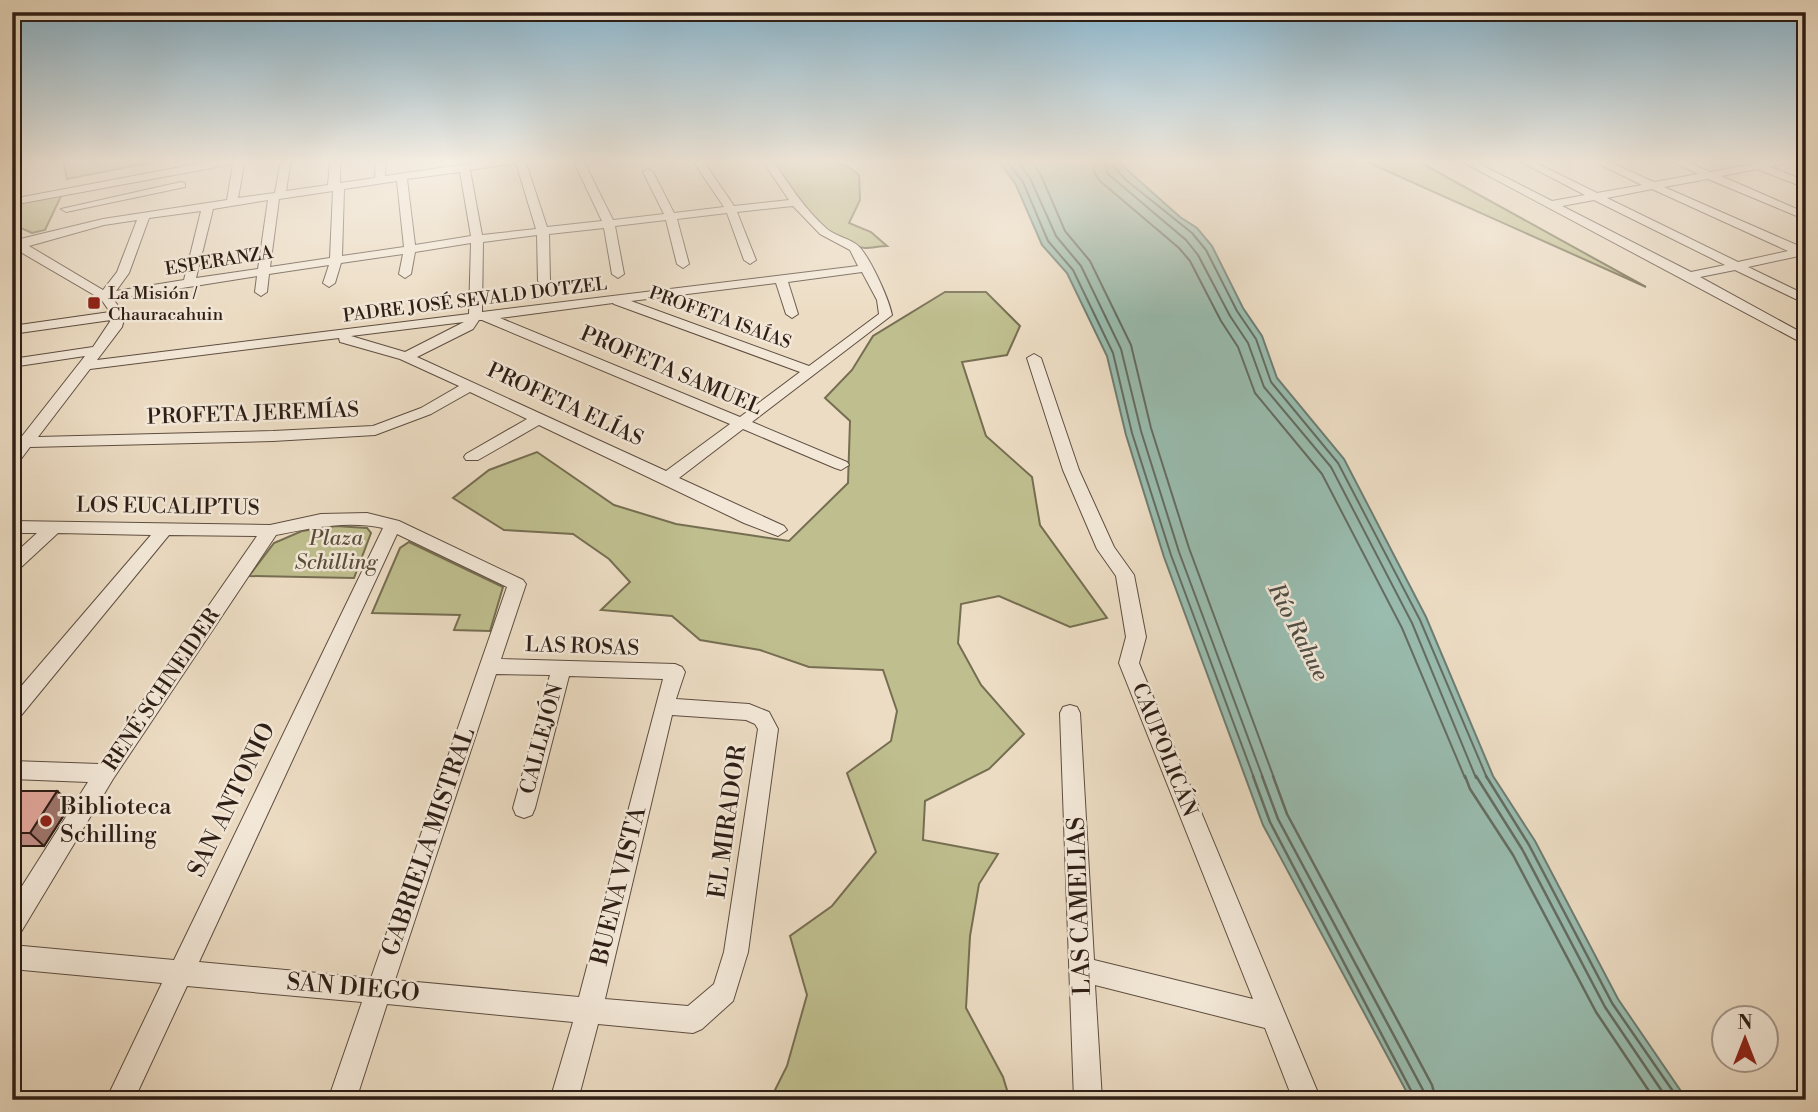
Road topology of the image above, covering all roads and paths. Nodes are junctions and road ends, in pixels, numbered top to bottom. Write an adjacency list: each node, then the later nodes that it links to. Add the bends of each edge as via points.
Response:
1 (168, 212): 16 (street)
2 (207, 212): 36 (street)
3 (274, 212): 29 (street)
4 (336, 212): 25 (street)
5 (406, 212): 22 (street)
6 (475, 212): 20 (street)
7 (536, 212): 19 (street)
8 (603, 212): 18 (street)
9 (668, 212): 17 (street)
10 (716, 212): 17 (street, ESPERANZA)
11 (733, 212): 24 (street)
12 (805, 212): 28 (street, via 824,232 855,248)
13 (1563, 212): 33 (street)
14 (1629, 212): 27 (street)
15 (1711, 212): 23 (street)
16 (145, 215): 21 (street); 30 (street)
17 (671, 217): 18 (street, ESPERANZA); 26 (street)
18 (609, 224): 19 (street, ESPERANZA); 32 (street)
19 (543, 232): 20 (street, ESPERANZA); 35 (street)
20 (477, 239): 22 (street, ESPERANZA); 45 (street)
21 (15, 244): 38 (street)
22 (410, 250): 25 (street, ESPERANZA); 31 (street)
23 (1804, 253): 27 (street)
24 (750, 260)
25 (336, 261): 29 (street, ESPERANZA); 37 (street)
26 (684, 264)
27 (1738, 265): 33 (street); 42 (street)
28 (868, 268): 34 (street, PADRE JOSÉ SEVALD DOTZEL); 54 (street, via 886,314)
29 (263, 272): 36 (street, ESPERANZA); 39 (street)
30 (123, 273): 38 (street, via 106,283); 40 (street)
31 (405, 274)
32 (618, 274)
33 (1689, 276): 48 (street)
34 (781, 280): 41 (street, PADRE JOSÉ SEVALD DOTZEL); 44 (street)
35 (544, 281)
36 (189, 283): 40 (street, ESPERANZA)
37 (329, 283)
38 (88, 285): 40 (street)
39 (261, 292)
40 (105, 296): 43 (street)
41 (615, 300): 45 (street, PADRE JOSÉ SEVALD DOTZEL); 54 (street, PROFETA ISAÍAS)
42 (1806, 300)
43 (119, 314): 46 (street); 49 (street, via 116,327)
44 (792, 314)
45 (480, 317): 47 (street, PADRE JOSÉ SEVALD DOTZEL); 50 (street); 57 (street, PROFETA SAMUEL)
46 (12, 330)
47 (328, 335): 50 (street, PROFETA ELÍAS); 53 (street, PADRE JOSÉ SEVALD DOTZEL)
48 (1805, 341)
49 (98, 350): 52 (street); 53 (street)
50 (408, 356): 55 (street, PROFETA ELÍAS)
51 (1034, 358): 86 (street, CAUPOLICÁN, via 1071,470 1106,549 1125,575 1136,637 1129,663)
52 (12, 363)
53 (87, 366): 58 (street)
54 (812, 372): 57 (street)
55 (470, 386): 56 (street, PROFETA ELÍAS); 58 (street, PROFETA JEREMÍAS, via 426,411 375,430)
56 (538, 419): 59 (street); 62 (street, PROFETA ELÍAS)
57 (743, 424): 61 (street, PROFETA SAMUEL); 62 (street)
58 (27, 442): 60 (street)
59 (472, 457)
60 (12, 460)
61 (841, 465)
62 (668, 478): 67 (street, PROFETA ELÍAS)
63 (393, 525): 68 (street, LOS EUCALIPTUS, via 337,518); 70 (street, LOS EUCALIPTUS); 83 (street, SAN ANTONIO)
64 (12, 527): 65 (street, LOS EUCALIPTUS)
65 (53, 528): 66 (street, LOS EUCALIPTUS); 69 (street)
66 (165, 529): 68 (street, LOS EUCALIPTUS); 75 (street)
67 (778, 530)
68 (270, 531): 78 (street, RENÉ SCHNEIDER)
69 (12, 566)
70 (517, 583): 71 (street, GABRIELA MISTRAL)
71 (488, 666): 72 (street, LAS ROSAS); 84 (street, GABRIELA MISTRAL)
72 (561, 670): 73 (street, LAS ROSAS); 79 (street, CALLEJÓN)
73 (675, 672): 74 (street, BUENA VISTA)
74 (664, 706): 85 (street, BUENA VISTA); 87 (street, EL MIRADOR, via 749,712 762,718 768,729 736,952 724,992)
75 (12, 712)
76 (1070, 713): 82 (street, LAS CAMELIAS)
77 (12, 770): 78 (street)
78 (105, 773): 80 (street, RENÉ SCHNEIDER)
79 (524, 808)
80 (12, 923)
81 (12, 957): 83 (street, SAN DIEGO)
82 (1082, 969): 86 (street); 91 (street, LAS CAMELIAS)
83 (179, 972): 84 (street, SAN DIEGO); 88 (street, SAN ANTONIO)
84 (379, 991): 85 (street, SAN DIEGO); 89 (street, GABRIELA MISTRAL)
85 (589, 1010): 87 (street, SAN DIEGO); 90 (street, BUENA VISTA)
86 (1272, 1017): 92 (street, CAUPOLICÁN)
87 (693, 1020)
88 (121, 1100)
89 (342, 1100)
90 (564, 1100)
91 (1088, 1100)
92 (1307, 1100)

